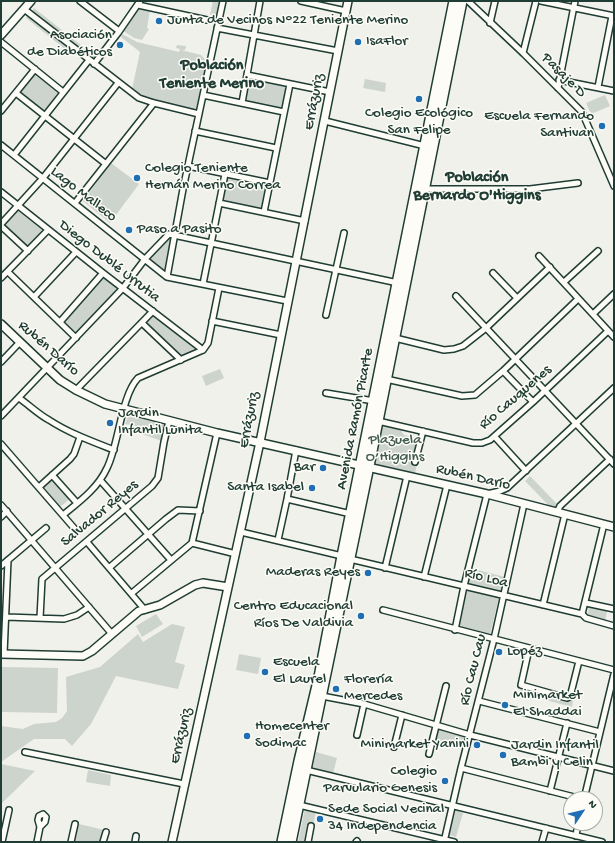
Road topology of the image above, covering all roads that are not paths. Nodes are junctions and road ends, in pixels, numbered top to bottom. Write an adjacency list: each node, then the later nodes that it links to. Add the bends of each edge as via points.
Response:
1 (31, 1): 18 (street)
2 (80, 1): 16 (street)
3 (90, 1): 16 (street)
4 (224, 1): 23 (street)
5 (260, 1): 25 (street)
6 (304, 1): 19 (street)
7 (348, 1): 19 (street, Errázuriz)
8 (454, 1): 54 (highway, Avenida Ramón Picarte)
9 (462, 1): 64 (highway, Avenida Ramón Picarte)
10 (468, 1): 22 (street, Pasaje D)
11 (495, 1): 22 (street)
12 (536, 1): 29 (street)
13 (541, 1): 17 (street)
14 (575, 1): 17 (street)
15 (139, 3): 21 (street); 24 (street)
16 (86, 6): 24 (street)
17 (573, 7): 20 (street); 34 (street)
18 (24, 9): 26 (street); 30 (street)
19 (346, 11): 28 (street, Errázuriz)
20 (613, 16): 37 (street)
21 (207, 20)
22 (490, 22): 29 (street, Pasaje D)
23 (217, 28): 25 (street); 43 (street)
24 (120, 31): 31 (street)
25 (254, 34): 28 (street); 33 (street)
26 (1, 35)
27 (1, 42): 32 (street)
28 (338, 51): 42 (street, Errázuriz)
29 (523, 54): 38 (street, Pasaje D)
30 (89, 60): 31 (street); 41 (street)
31 (94, 64): 35 (street)
32 (35, 69): 40 (street); 41 (street)
33 (247, 75): 36 (street); 45 (street)
34 (559, 80): 37 (street); 38 (street)
35 (118, 83): 44 (street, via 140,98); 52 (street)
36 (290, 84): 42 (street); 47 (street)
37 (598, 87): 39 (street)
38 (558, 88): 63 (street, Pasaje D, via 582,112)
39 (614, 91)
40 (16, 92): 46 (street); 49 (street)
41 (63, 92): 49 (street)
42 (330, 92): 50 (street, Errázuriz)
43 (203, 95): 45 (street); 48 (street)
44 (154, 103): 48 (street); 57 (street)
45 (242, 104): 47 (street)
46 (1, 111)
47 (284, 112): 55 (street)
48 (199, 114): 51 (street)
49 (45, 116): 52 (street); 56 (street)
50 (325, 121): 54 (street); 70 (street, Errázuriz)
51 (195, 131): 55 (street); 58 (street)
52 (74, 139): 57 (street); 60 (street)
53 (1, 145): 56 (street, Lago Malleco)
54 (425, 146): 89 (highway, Avenida Ramón Picarte)
55 (276, 148): 61 (street)
56 (14, 155): 60 (street, Lago Malleco)
57 (106, 164): 66 (street)
58 (188, 166): 59 (street); 74 (street)
59 (225, 174): 61 (street); 67 (street)
60 (43, 178): 66 (street, Lago Malleco); 68 (street)
61 (270, 183): 69 (street)
62 (578, 183): 64 (street, via 530,189)
63 (614, 185)
64 (424, 189): 112 (highway, Avenida Ramón Picarte)
65 (1, 192): 68 (street, Diego Dublé Urrutia)
66 (75, 203): 80 (street, Lago Malleco)
67 (219, 203): 69 (street); 75 (street)
68 (18, 206): 71 (street); 72 (street, Diego Dublé Urrutia)
69 (264, 212): 70 (street)
70 (305, 221): 81 (street, Errázuriz)
71 (1, 225): 76 (street)
72 (48, 230): 76 (street); 78 (street, Diego Dublé Urrutia)
73 (344, 233): 83 (street)
74 (174, 236): 75 (street); 80 (street, via 169,234); 87 (street)
75 (212, 244): 81 (street); 91 (street)
76 (28, 251): 84 (street)
77 (598, 251): 90 (street)
78 (76, 252): 85 (street, Diego Dublé Urrutia); 96 (street)
79 (539, 256): 82 (street)
80 (146, 259): 87 (street, Lago Malleco); 92 (street)
81 (297, 261): 83 (street); 99 (street, Errázuriz)
82 (550, 267): 90 (street); 97 (street)
83 (336, 270): 89 (street); 102 (street)
84 (8, 272): 88 (street); 96 (street)
85 (103, 273): 92 (street, Diego Dublé Urrutia); 104 (street)
86 (493, 273): 97 (street)
87 (167, 277): 91 (street, Lago Malleco)
88 (1, 278)
89 (398, 282): 128 (highway, Avenida Ramón Picarte)
90 (564, 282): 98 (street)
91 (203, 284): 93 (street, Lago Malleco)
92 (123, 288): 100 (street, Diego Dublé Urrutia); 111 (street)
93 (220, 288): 99 (street, Lago Malleco); 103 (street)
94 (614, 294): 101 (street)
95 (456, 296): 107 (street)
96 (34, 297): 104 (street)
97 (517, 298): 107 (street)
98 (578, 299): 101 (street); 115 (street)
99 (287, 301): 109 (street, Errázuriz)
100 (153, 311): 105 (street); 114 (street, Diego Dublé Urrutia)
101 (593, 314): 108 (street)
102 (326, 315)
103 (212, 321): 109 (street); 114 (street, via 208,343)
104 (60, 322): 111 (street)
105 (142, 323): 116 (street); 122 (street)
106 (1, 324): 113 (street, Rubén Darío)
107 (486, 328): 112 (street, via 463,346 449,350); 115 (street)
108 (608, 331): 110 (street); 123 (street, Río Cauquenes)
109 (280, 335): 139 (street, Errázuriz)
110 (614, 337)
111 (76, 338): 118 (street)
112 (395, 338): 120 (highway, Avenida Ramón Picarte)
113 (20, 342): 117 (street); 118 (street, Rubén Darío)
114 (203, 350): 116 (street)
115 (515, 359): 119 (street); 123 (street)
116 (181, 360): 130 (street, via 138,378 133,383)
117 (1, 362)
118 (47, 368): 122 (street, Rubén Darío); 126 (street)
119 (503, 371): 120 (street, via 478,393 468,396); 129 (street)
120 (386, 379): 133 (highway, Avenida Ramón Picarte)
121 (614, 388): 125 (street)
122 (76, 390): 130 (street, Rubén Darío)
123 (545, 390): 129 (street, Río Cauquenes); 134 (street)
124 (326, 392): 128 (street)
125 (609, 392): 127 (street); 134 (street)
126 (19, 398): 131 (street); 137 (street, via 48,420)
127 (614, 398)
128 (374, 401): 146 (highway, Avenida Ramón Picarte)
129 (533, 402): 138 (street, Río Cauquenes)
130 (124, 410): 132 (street, Rubén Darío); 141 (street)
131 (1, 416)
132 (169, 421): 136 (street, Rubén Darío); 158 (street, Salvador Reyes, via 158,478)
133 (378, 421): 135 (street, Río Cauquenes); 146 (highway, Avenida Ramón Picarte)
134 (576, 424): 143 (street); 147 (street)
135 (423, 431): 138 (street, Río Cauquenes, via 473,443 486,442); 144 (street)
136 (217, 433): 139 (street, Rubén Darío); 160 (street)
137 (80, 437): 141 (street); 148 (street, via 74,454)
138 (495, 437): 147 (street)
139 (260, 442): 142 (street, Rubén Darío); 170 (street, Errázuriz)
140 (1, 444): 152 (street)
141 (114, 450): 150 (street, via 108,468)
142 (296, 450): 146 (street, Rubén Darío); 154 (street)
143 (610, 460): 145 (street); 161 (street, via 560,506)
144 (415, 462)
145 (614, 464)
146 (365, 465): 149 (street, Rubén Darío); 162 (highway, Avenida Ramón Picarte); 177 (highway, Avenida Ramón Picarte)
147 (526, 470): 153 (street, via 508,488)
148 (52, 475): 152 (street); 155 (street)
149 (407, 476): 151 (street, Rubén Darío); 183 (street)
150 (100, 480): 155 (street); 158 (street)
151 (447, 485): 153 (street, Rubén Darío); 184 (street)
152 (39, 487): 164 (street)
153 (487, 494): 156 (street, Rubén Darío); 185 (street)
154 (287, 499): 162 (street); 173 (street)
155 (77, 504): 164 (street)
156 (524, 504): 161 (street, Rubén Darío); 188 (street, Río Cau Cau)
157 (1, 505): 159 (street)
158 (125, 509): 171 (street); 174 (street, Salvador Reyes)
159 (7, 511): 165 (street); 172 (street)
160 (200, 511): 171 (street, via 178,510); 175 (street)
161 (557, 512): 163 (street, Rubén Darío)
162 (351, 514): 177 (highway, Avenida Ramón Picarte)
163 (565, 514): 166 (street, Rubén Darío); 190 (street)
164 (63, 515): 169 (street)
165 (1, 517)
166 (604, 524): 167 (street, Rubén Darío); 189 (street)
167 (614, 527)
168 (46, 528): 172 (street)
169 (74, 528)
170 (241, 532): 173 (street, Río Loa); 176 (street, Errázuriz)
171 (148, 535): 179 (street); 181 (street)
172 (31, 539): 178 (street); 182 (street)
173 (278, 540): 177 (street, Río Loa)
174 (87, 542): 181 (street); 182 (street, Salvador Reyes)
175 (192, 543): 176 (street); 179 (street)
176 (236, 554): 186 (street, Errázuriz)
177 (346, 558): 183 (street, Río Loa); 208 (highway, Avenida Ramón Picarte); 226 (highway, Avenida Ramón Picarte)
178 (8, 560): 180 (street); 196 (street)
179 (170, 560): 187 (street)
180 (1, 566)
181 (110, 567): 187 (street)
182 (56, 568): 191 (street); 197 (street, Salvador Reyes, via 42,579)
183 (385, 568): 184 (street, Río Loa)
184 (424, 578): 185 (street, Río Loa)
185 (464, 586): 188 (street, Río Loa); 199 (street)
186 (228, 587): 193 (street, via 203,583 195,585 160,605); 225 (street, Errázuriz)
187 (132, 593): 193 (street)
188 (504, 596): 190 (street, Río Loa); 201 (street, Río Cau Cau)
189 (586, 603): 192 (street); 195 (street)
190 (543, 606): 195 (street, Río Loa)
191 (89, 607): 197 (street, via 77,615 64,619); 200 (street)
192 (614, 609)
193 (145, 610): 200 (street, via 139,611)
194 (383, 610): 199 (street)
195 (582, 614): 198 (street, Río Loa, via 586,618)
196 (6, 617): 197 (street); 203 (street)
197 (40, 618)
198 (614, 626)
199 (455, 630): 201 (street)
200 (112, 634): 203 (street, via 83,656)
201 (494, 640): 202 (street); 209 (street, Río Cau Cau)
202 (529, 649): 204 (street); 204 (street, via 521,685 568,698)
203 (3, 654)
204 (579, 661): 205 (street)
205 (614, 670)
206 (614, 674): 214 (street)
207 (446, 686): 212 (street)
208 (322, 696): 210 (street); 223 (highway, Avenida Ramón Picarte)
209 (479, 701): 213 (street); 216 (street, Río Cau Cau)
210 (364, 704): 211 (street); 215 (street)
211 (402, 715): 212 (street); 217 (street)
212 (436, 724): 216 (street); 219 (street)
213 (567, 724): 214 (street); 220 (street)
214 (600, 732): 221 (street)
215 (357, 735)
216 (470, 735): 220 (street); 222 (street, Río Cau Cau)
217 (394, 747)
218 (26, 752): 225 (street)
219 (429, 754)
220 (558, 758): 221 (street); 227 (street)
221 (592, 766): 224 (street); 228 (street)
222 (461, 768): 227 (street); 231 (street, Río Cau Cau)
223 (306, 770): 230 (highway, Avenida Ramón Picarte); 231 (street)
224 (614, 771)
225 (184, 784): 247 (street, Errázuriz)
226 (293, 791): 230 (highway); 248 (highway, Avenida Ramón Picarte)
227 (550, 791): 229 (street)
228 (585, 791)
229 (563, 794)
230 (299, 805): 241 (street); 249 (highway, Avenida Ramón Picarte)
231 (452, 805): 236 (street); 241 (street, Río Cau Cau)
232 (9, 810): 242 (street)
233 (75, 824): 244 (street)
234 (311, 826): 250 (street)
235 (40, 827): 243 (street)
236 (546, 828): 240 (street); 252 (street)
237 (577, 831): 240 (street)
238 (106, 832): 245 (street)
239 (136, 836): 246 (street)
240 (576, 836): 253 (street)
241 (444, 841): 251 (street)
242 (2, 842)
243 (37, 842)
244 (71, 842)
245 (104, 842)
246 (135, 842)
247 (172, 842)
248 (282, 842)
249 (291, 842)
250 (308, 842)
251 (454, 842)
252 (542, 842)
253 (602, 842)

